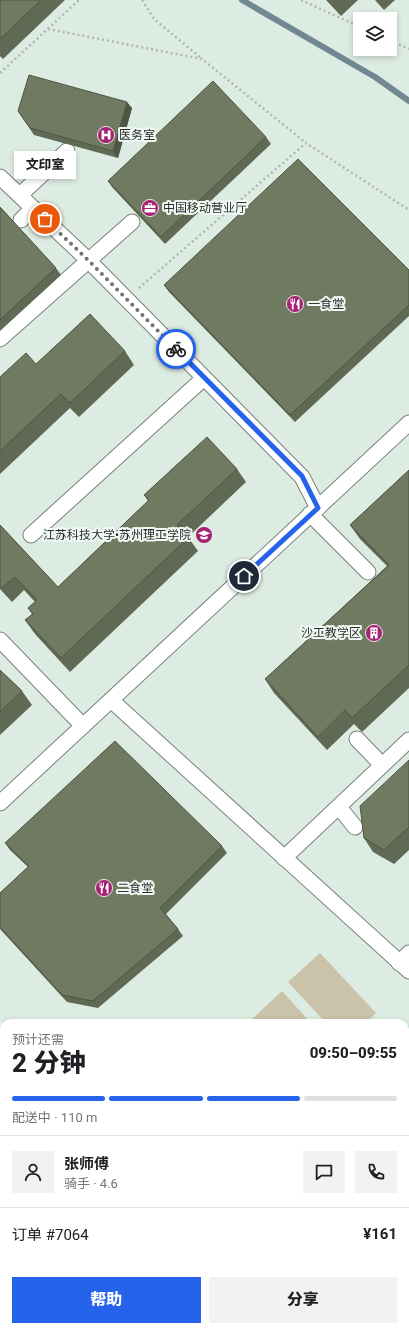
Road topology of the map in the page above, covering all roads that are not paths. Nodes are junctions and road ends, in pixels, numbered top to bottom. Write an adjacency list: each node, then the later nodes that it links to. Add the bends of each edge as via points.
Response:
1 (67, 151): 3 (street)
2 (0, 177): 3 (street)
3 (20, 195): 4 (street)
4 (33, 208): 5 (street); 7 (street)
5 (21, 220)
6 (132, 222): 7 (street)
7 (89, 261): 8 (street, via 42,298); 9 (street)
8 (0, 339)
9 (204, 378): 11 (street, via 302,476); 12 (street)
10 (409, 423): 11 (street)
11 (314, 511): 13 (street); 15 (street)
12 (31, 535)
13 (368, 572)
14 (0, 640): 16 (street)
15 (111, 700): 16 (street); 23 (street)
16 (83, 726): 20 (street)
17 (357, 739): 19 (street)
18 (409, 740): 19 (street)
19 (382, 765): 21 (street)
20 (0, 803)
21 (339, 806): 22 (street); 23 (street)
22 (356, 827)
23 (284, 858): 24 (street)
24 (406, 962)

